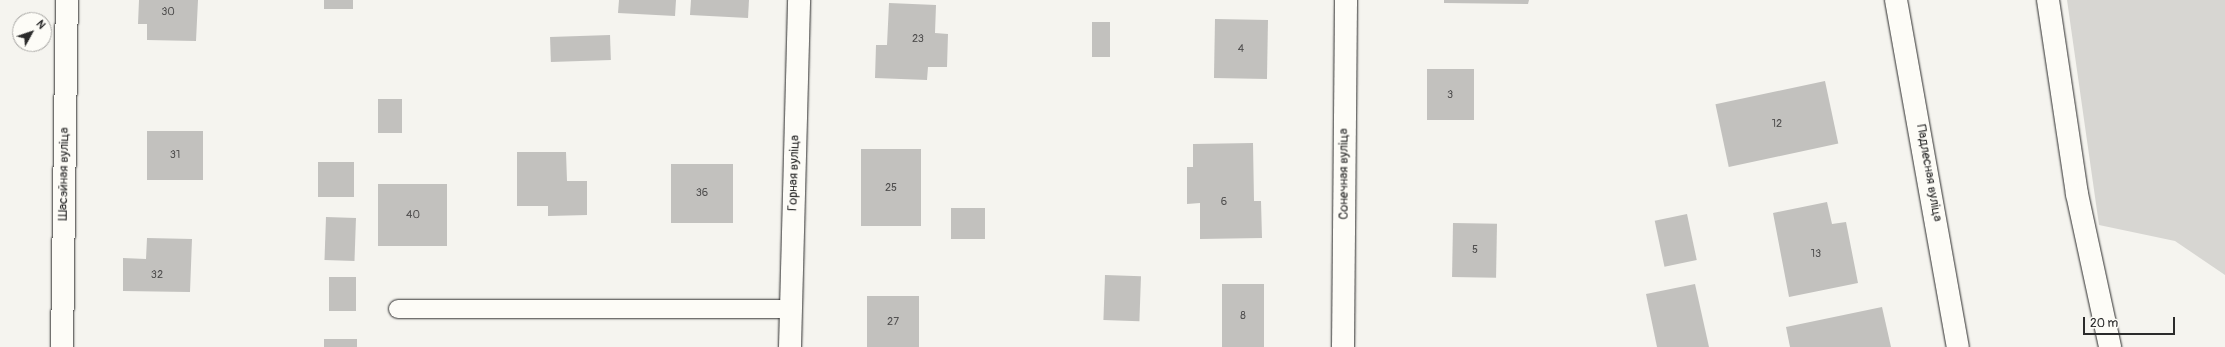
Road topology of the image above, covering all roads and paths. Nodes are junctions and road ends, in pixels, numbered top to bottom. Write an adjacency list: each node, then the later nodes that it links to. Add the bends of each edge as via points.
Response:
1 (67, 0): 8 (street, Шасэйная вуліца)
2 (800, 0): 6 (street, Горная вуліца)
3 (1346, 0): 10 (street, Сонечная вуліца)
4 (1896, 0): 11 (street, Падлесная вуліца)
5 (2048, 0): 12 (street, via 2077,194)
6 (790, 308): 7 (lane); 9 (street, Горная вуліца)
7 (398, 309)
8 (62, 347)
9 (790, 347)
10 (1343, 347)
11 (1958, 347)
12 (2110, 347)

